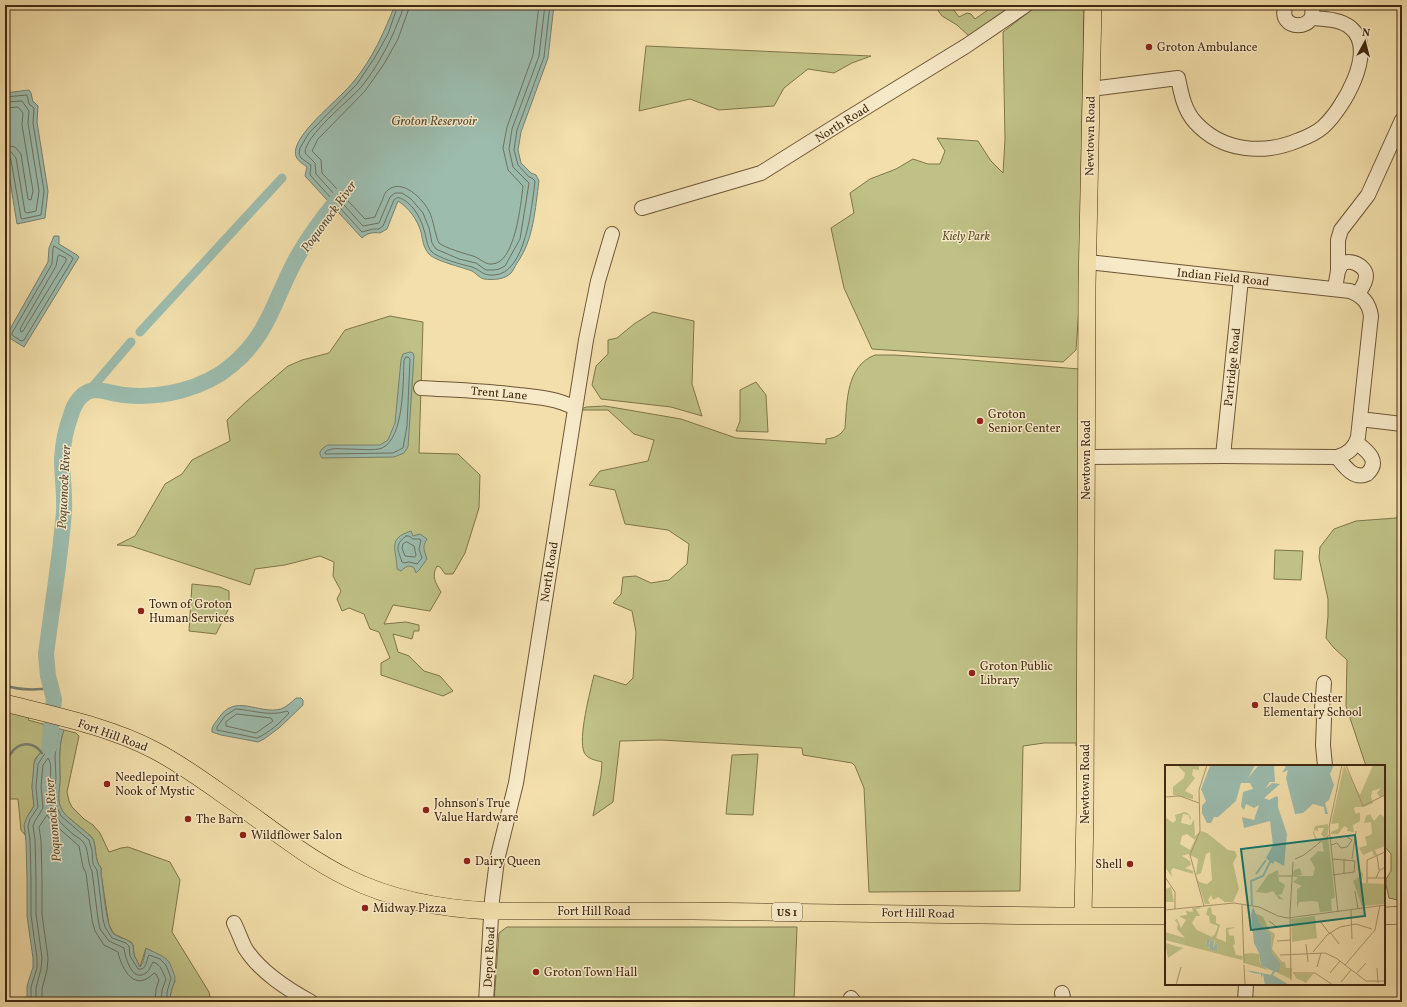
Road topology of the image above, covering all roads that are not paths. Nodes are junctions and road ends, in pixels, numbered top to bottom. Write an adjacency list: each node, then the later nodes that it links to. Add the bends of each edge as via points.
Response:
1 (1026, 5): 7 (street, North Road, via 966,46 761,173)
2 (1093, 5): 5 (main road, Newtown Road)
3 (1286, 5): 4 (street, via 1285,17 1291,24 1304,24)
4 (1311, 11): 5 (street, via 1351,28 1360,42 1361,55 1349,92 1337,111 1322,128 1293,143 1255,149 1241,148 1221,141 1194,122 1187,110 1178,78)
5 (1091, 89): 9 (main road, Newtown Road)
6 (1402, 120): 10 (street, via 1368,196 1341,230 1338,240)
7 (642, 208)
8 (612, 234): 15 (street, North Road, via 598,281)
9 (1088, 262): 11 (street, Indian Field Road); 20 (main road, Newtown Road)
10 (1338, 271): 12 (street); 13 (street, via 1341,265 1354,262 1363,269 1366,275 1365,282)
11 (1241, 279): 12 (street, Indian Field Road); 19 (street, Partridge Road)
12 (1335, 288): 13 (street, Indian Field Road)
13 (1358, 294): 16 (street, via 1368,304 1371,316)
14 (421, 388): 15 (street, Trent Lane, via 543,397)
15 (575, 408): 25 (street, North Road, via 516,783 497,860)
16 (1360, 419): 17 (street); 18 (street)
17 (1402, 424)
18 (1357, 443): 21 (street, via 1347,454); 21 (street, via 1372,457 1372,467 1367,474 1354,474)
19 (1223, 456): 20 (street); 21 (street)
20 (1086, 457): 27 (main road, Newtown Road)
21 (1337, 458)
22 (1324, 682): 24 (street, via 1322,709)
23 (5, 703): 25 (main road, Fort Hill Road / US 1, via 128,738 167,757 313,858 356,882 426,904)
24 (1325, 765)
25 (492, 911): 27 (main road, Fort Hill Road / US 1); 33 (street, Depot Road)
26 (1402, 915): 29 (main road)
27 (1083, 916): 28 (main road, Fort Hill Road / US 1)
28 (1165, 916)
29 (1385, 916)
30 (234, 922): 32 (street, via 245,948 259,965)
31 (1246, 985): 34 (street)
32 (311, 1002)
33 (486, 1002)
34 (1245, 1002)

